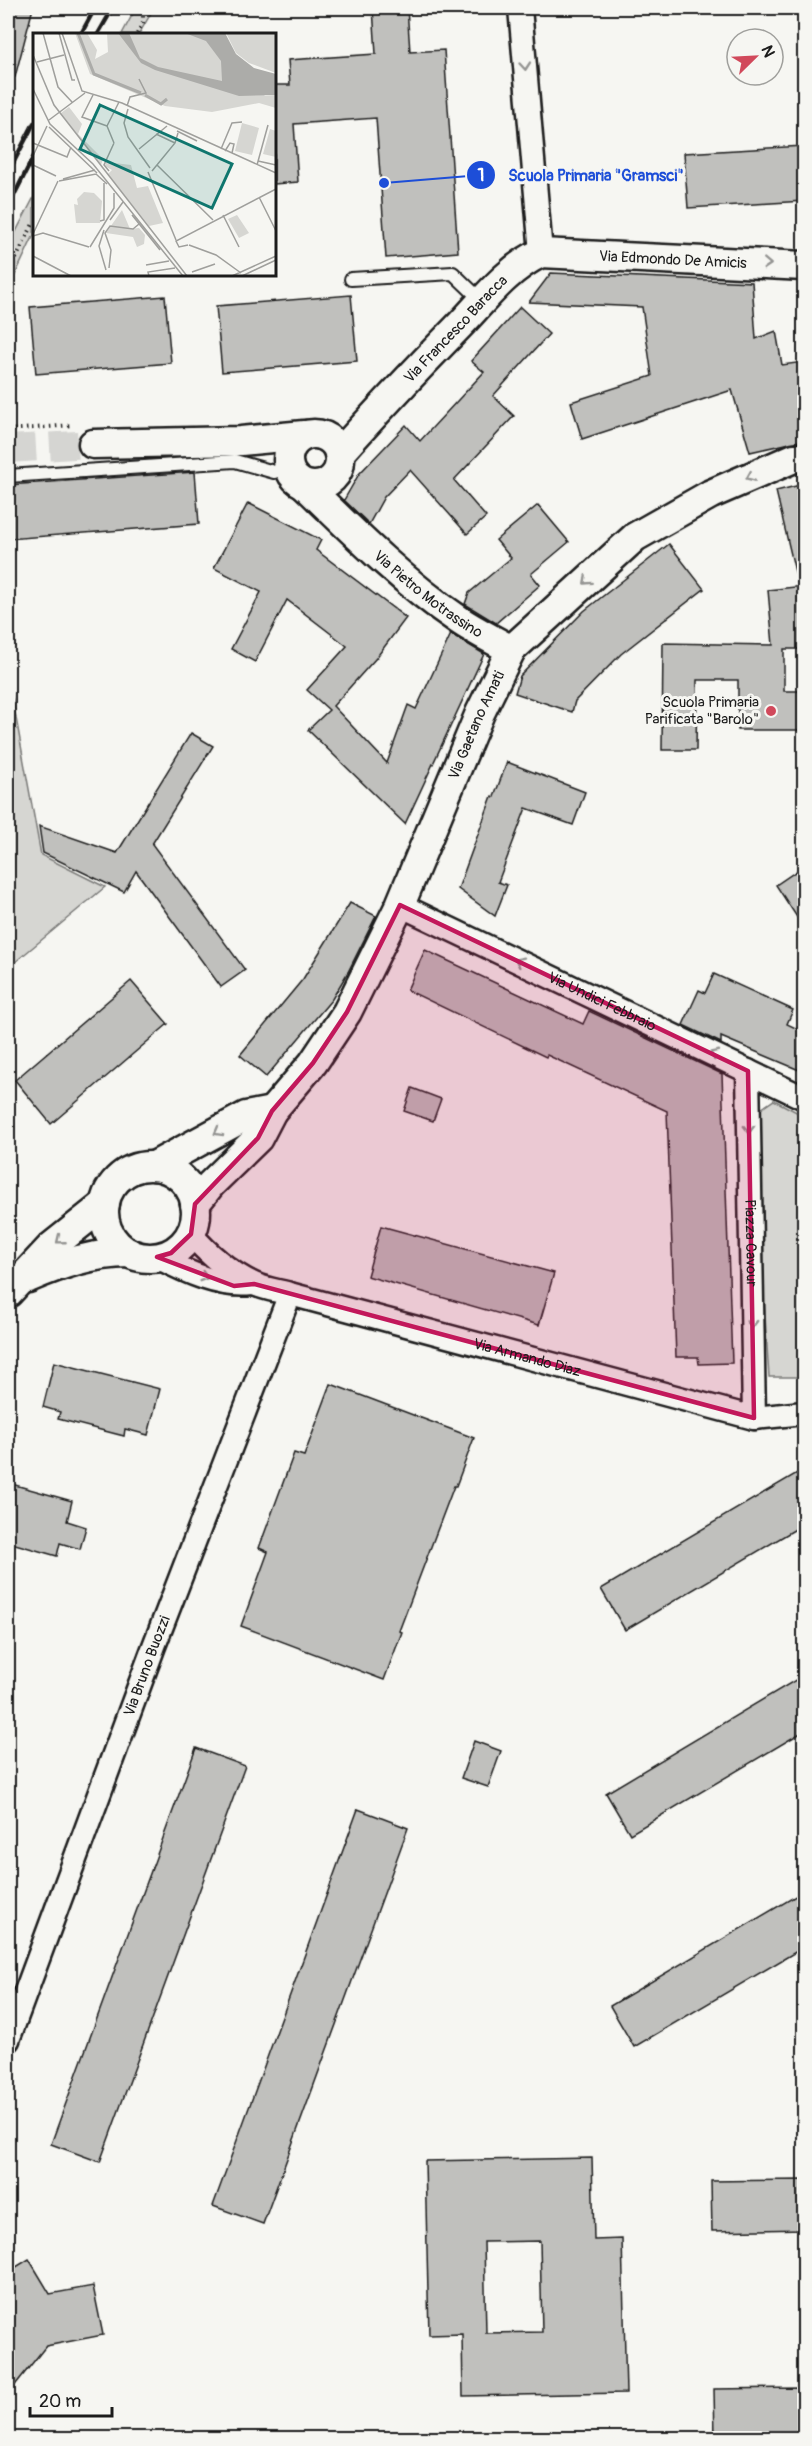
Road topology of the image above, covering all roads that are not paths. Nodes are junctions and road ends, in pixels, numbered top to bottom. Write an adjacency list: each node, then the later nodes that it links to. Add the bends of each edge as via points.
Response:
1 (520, 8): 2 (street, one-way to 2)
2 (541, 252): 3 (street, Via Edmondo De Amicis, one-way to 3); 5 (street, Via Francesco Baracca, via 523,261)
3 (804, 266)
4 (351, 279): 5 (lane, via 453,273)
5 (483, 301): 8 (street, Via Francesco Baracca, via 376,412)
6 (241, 441): 7 (street); 8 (street); 10 (street)
7 (93, 444)
8 (326, 451): 10 (street, Via Francesco Baracca, via 291,445); 10 (street, via 321,485); 12 (street)
9 (804, 458): 13 (street, Via Gaetano Amati, one-way to 13, via 794,458 711,494 635,537)
10 (293, 471): 11 (lane, via 274,472 235,461); 12 (street, Via Pietro Motrassino)
11 (8, 476)
12 (352, 531): 13 (street, Via Pietro Motrassino, via 458,620)
13 (511, 650): 14 (street, Via Gaetano Amati, via 480,713)
14 (400, 905): 15 (street, Via Undici Febbraio, one-way to 14); 17 (street, Via Gaetano Amati, via 347,1012 313,1063)
15 (748, 1071): 16 (street, Via Undici Febbraio); 28 (street, Piazza Cavour, one-way to 28)
16 (804, 1098)
17 (272, 1111): 18 (street, one-way to 18, via 246,1116); 20 (street, Via Gaetano Amati, via 258,1138)
18 (154, 1166): 19 (street, via 140,1167 116,1180); 20 (street, via 178,1175 187,1184)
19 (105, 1204): 22 (street, via 109,1232); 25 (street, one-way to 25, via 51,1247)
20 (195, 1204): 21 (street)
21 (191, 1234): 23 (street, via 171,1253); 24 (street, Via Armando Diaz, via 223,1264)
22 (129, 1253): 23 (street); 25 (street, via 64,1262)
23 (158, 1257): 24 (street, Via Armando Diaz, one-way to 24, via 182,1270 234,1286)
24 (254, 1284): 26 (street, Via Armando Diaz)
25 (14, 1287)
26 (290, 1294): 28 (street, Via Armando Diaz); 29 (street, Via Bruno Buozzi)
27 (804, 1413): 28 (street, Via Armando Diaz)
28 (754, 1418)
29 (8, 2040)

